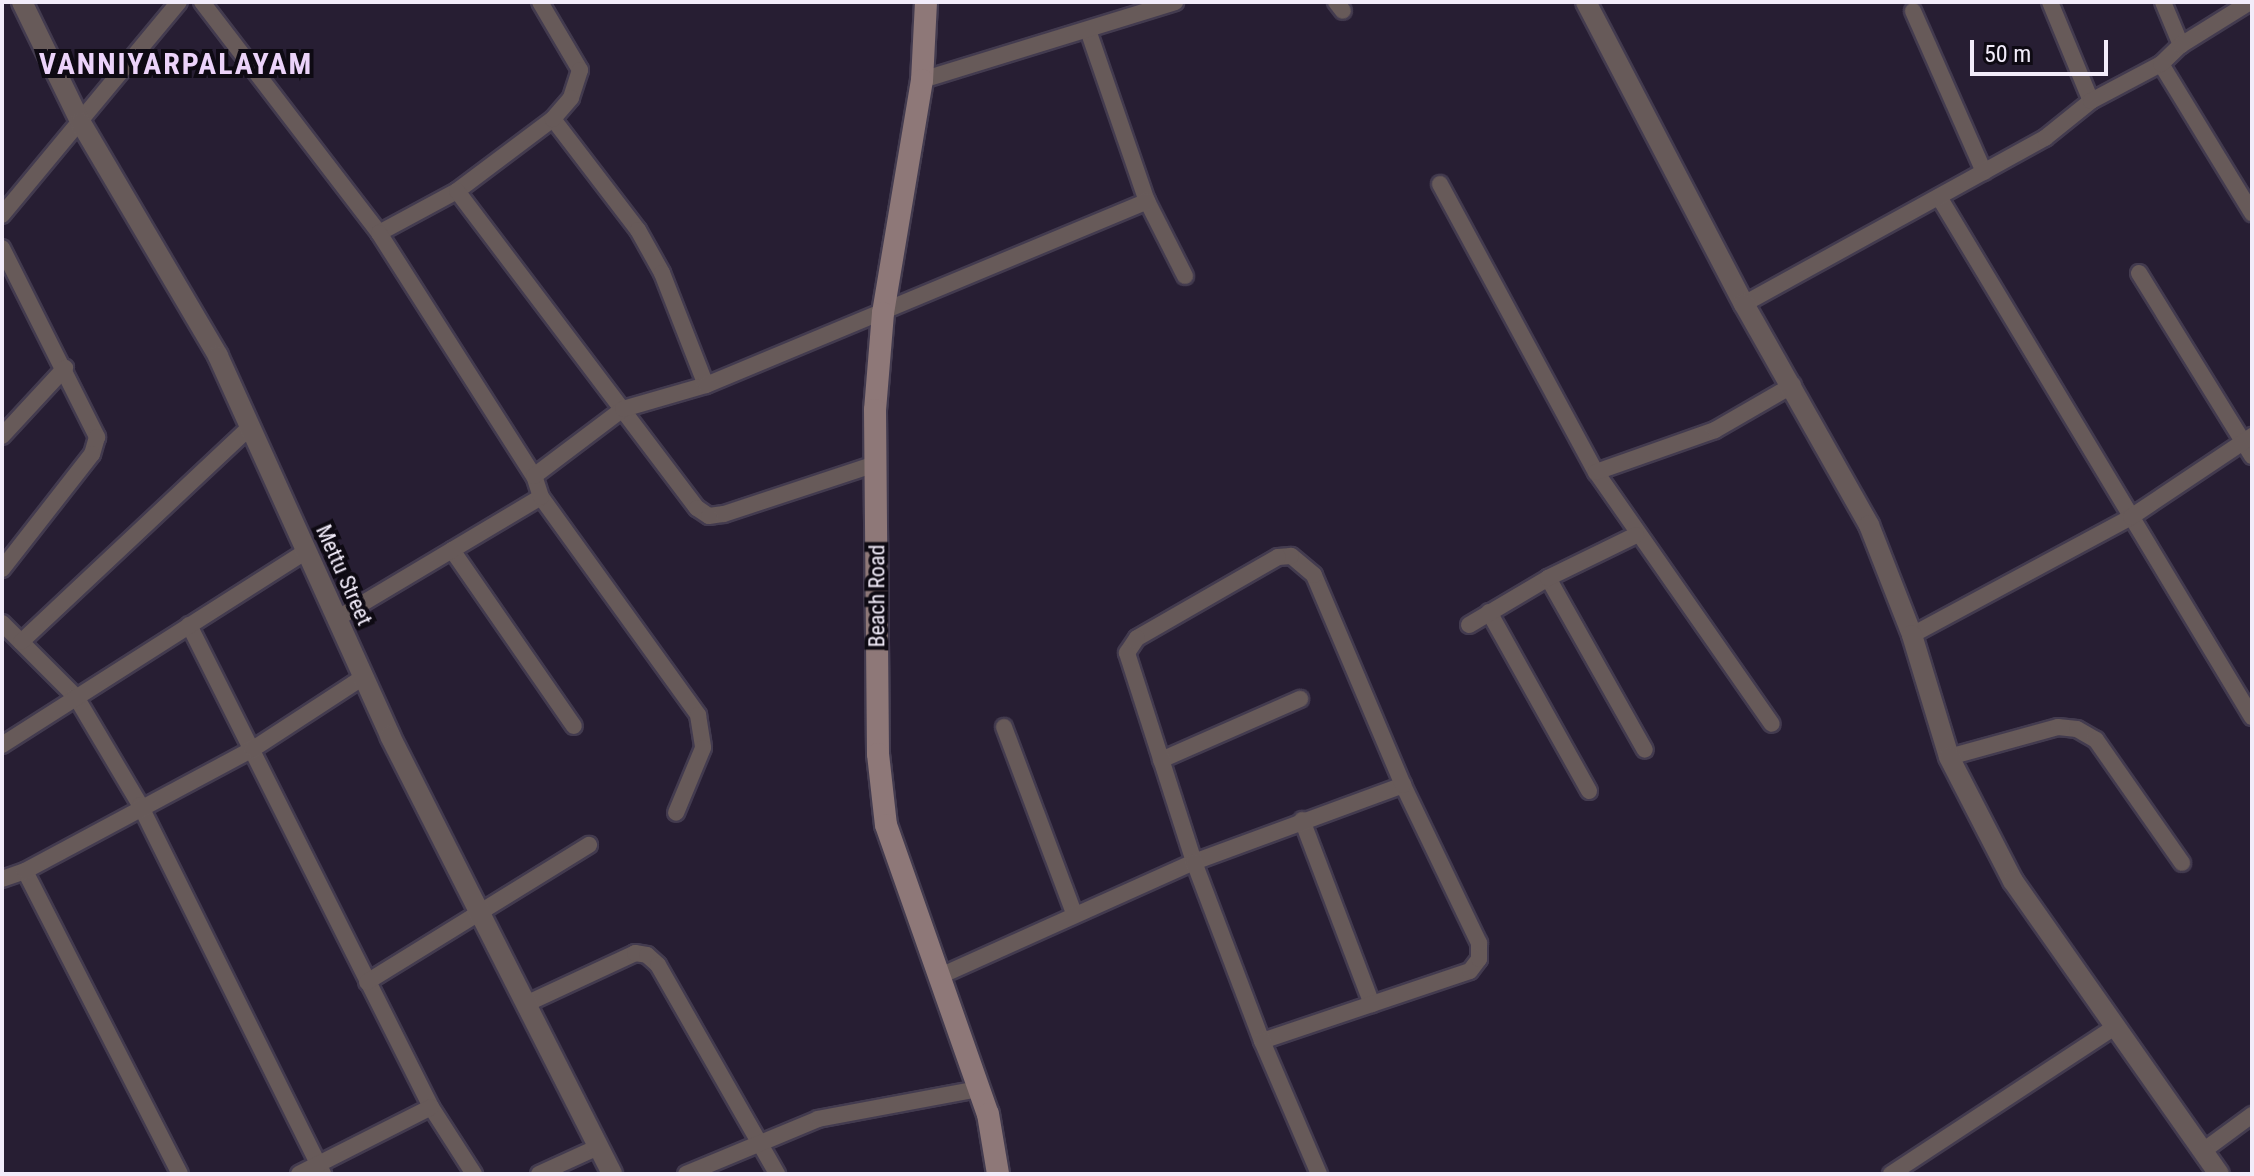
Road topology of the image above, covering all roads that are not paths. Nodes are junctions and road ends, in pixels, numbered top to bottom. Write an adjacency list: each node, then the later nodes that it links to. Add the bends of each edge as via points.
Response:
1 (22, 2): 18 (street, Mettu Street)
2 (179, 2): 18 (street)
3 (202, 2): 26 (street)
4 (540, 2): 17 (street, via 580,70 571,98)
5 (926, 2): 15 (main road, Beach Road)
6 (1175, 2): 12 (street)
7 (1586, 2): 30 (street)
8 (2050, 2): 16 (street)
9 (2163, 2): 13 (street)
10 (2250, 2): 13 (street)
11 (1913, 11): 19 (street)
12 (1089, 33): 15 (street); 23 (street)
13 (2181, 45): 14 (street)
14 (2161, 64): 16 (street); 24 (street)
15 (922, 80): 31 (main road, Beach Road)
16 (2091, 101): 19 (street, via 2045,138)
17 (553, 119): 21 (street); 33 (street, via 638,230 662,273)
18 (81, 123): 25 (street); 36 (street, Mettu Street, via 218,356)
19 (1984, 172): 22 (street)
20 (1440, 184): 40 (street)
21 (457, 191): 26 (street); 35 (street)
22 (1939, 197): 30 (street); 43 (street)
23 (1147, 201): 29 (street); 31 (street)
24 (2252, 213)
25 (2, 215)
26 (379, 233): 41 (street)
27 (2, 248): 32 (street)
28 (2139, 273): 38 (street)
29 (1185, 276)
30 (1744, 304): 34 (street)
31 (883, 313): 33 (street); 39 (main road, Beach Road)
32 (65, 368): 37 (street); 47 (street, via 93,420 97,437 92,454)
33 (706, 385): 35 (street)
34 (1793, 385): 40 (street, via 1715,430); 54 (street, via 1869,525)
35 (623, 409): 39 (street, via 697,508 709,516); 41 (street)
36 (250, 427): 46 (street, Mettu Street); 55 (street)
37 (2, 436)
38 (2249, 444): 43 (street)
39 (875, 464): 80 (main road, Beach Road, via 878,754 886,825)
40 (1596, 472): 44 (street)
41 (534, 476): 42 (street)
42 (541, 497): 45 (street); 71 (street, via 698,715 703,748)
43 (2131, 517): 54 (street); 59 (street)
44 (1636, 535): 48 (street); 60 (street)
45 (452, 550): 50 (street); 61 (street)
46 (307, 551): 50 (street, Mettu Street); 52 (street)
47 (2, 569)
48 (1548, 578): 49 (street); 65 (street)
49 (1489, 612): 53 (street); 69 (street)
50 (338, 618): 56 (street, Mettu Street)
51 (2, 623): 55 (street)
52 (189, 625): 57 (street); 64 (street)
53 (1469, 625)
54 (1912, 635): 66 (street)
55 (21, 642): 57 (street)
56 (362, 678): 64 (street); 79 (street, Mettu Street)
57 (76, 697): 63 (street); 70 (street)
58 (1300, 699): 67 (street)
59 (2252, 717)
60 (1772, 724)
61 (574, 726)
62 (1004, 727): 78 (street)
63 (2, 745)
64 (253, 749): 70 (street); 81 (street)
65 (1645, 750)
66 (1949, 757): 75 (street, via 2058,727 2077,729 2096,740); 84 (street, via 2013,881)
67 (1161, 760): 68 (street, via 1128,661 1130,645 1278,557 1291,556 1314,575); 74 (street)
68 (1403, 785): 72 (street); 83 (street, via 1479,943 1479,959 1470,971)
69 (1589, 791)
70 (140, 805): 76 (street); 92 (street)
71 (676, 813)
72 (1302, 820): 74 (street); 83 (street)
73 (589, 845): 79 (street)
74 (1194, 862): 78 (street); 85 (street)
75 (2182, 863)
76 (25, 871): 77 (street); 93 (street)
77 (2, 879)
78 (1074, 913): 80 (street)
79 (480, 916): 81 (street); 82 (street, Mettu Street)
80 (938, 977): 86 (main road, Beach Road)
81 (367, 982): 87 (street)
82 (528, 1003): 89 (street, via 635,953 647,955 658,965); 90 (street, Mettu Street)
83 (1372, 1004): 85 (street)
84 (2116, 1026): 91 (street); 102 (street)
85 (1262, 1041): 101 (street)
86 (979, 1089): 89 (street, via 818,1119); 100 (main road, Beach Road)
87 (431, 1107): 92 (street); 95 (street)
88 (2252, 1115): 91 (street)
89 (758, 1142): 98 (street); 99 (street)
90 (598, 1147): 96 (street); 97 (street, Mettu Street)
91 (2203, 1151): 103 (street)
92 (321, 1169): 94 (street)
93 (180, 1174)
94 (299, 1174)
95 (474, 1174)
96 (539, 1174)
97 (612, 1174)
98 (686, 1174)
99 (777, 1174)
100 (998, 1174)
101 (1319, 1174)
102 (1891, 1174)
103 (2219, 1174)

